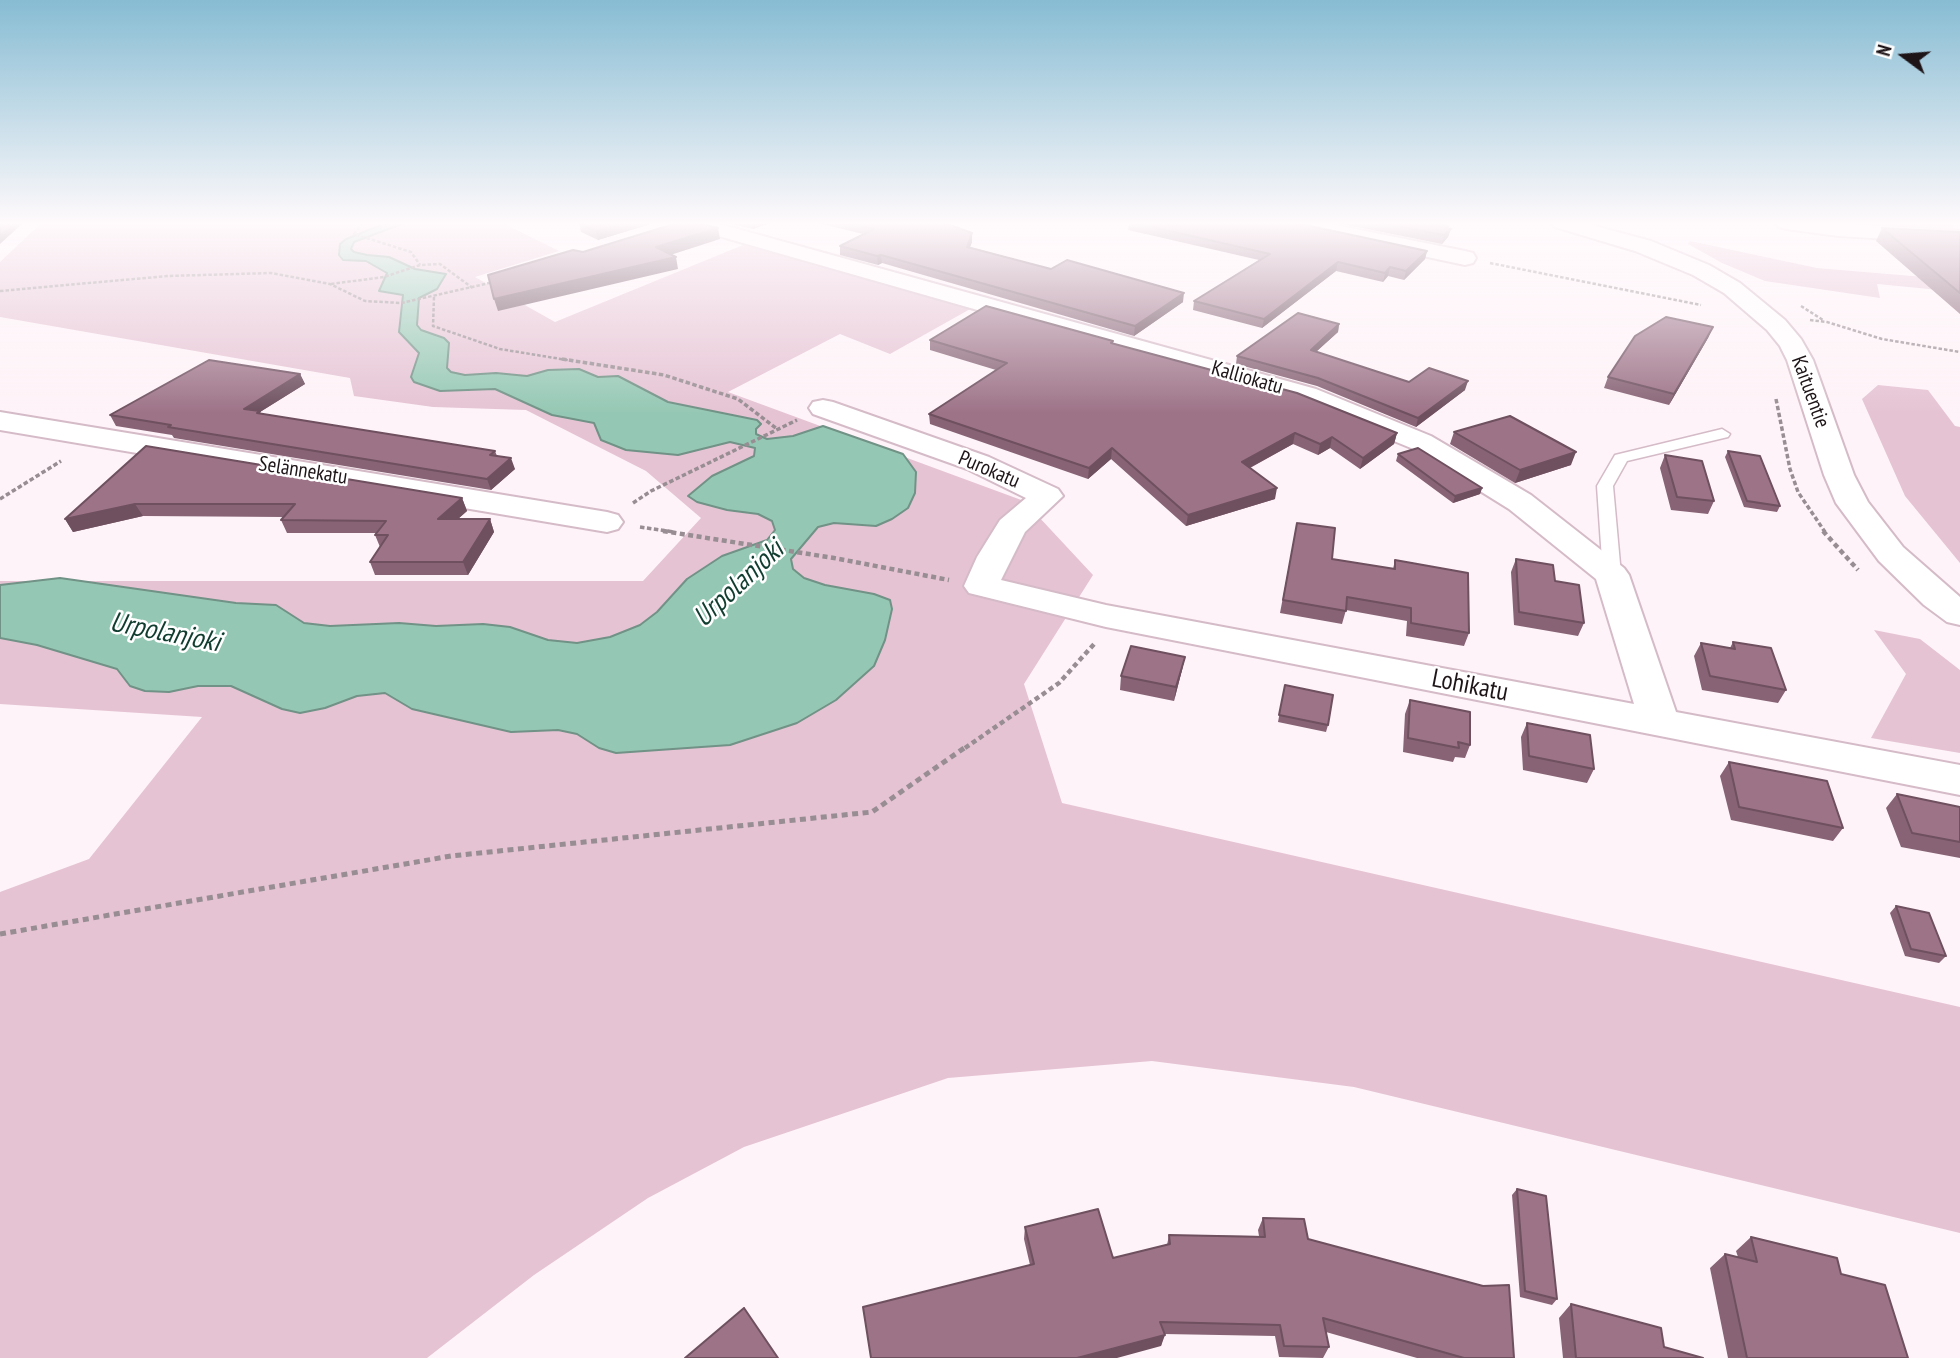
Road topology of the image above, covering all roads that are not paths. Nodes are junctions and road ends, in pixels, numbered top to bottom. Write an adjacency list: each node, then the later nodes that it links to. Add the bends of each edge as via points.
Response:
1 (910, 286): 7 (street, Kalliokatu, via 1306,395 1421,442 1520,502)
2 (1729, 286): 9 (street, Kaituentie, via 1792,344 1839,475 1858,512 1891,554)
3 (823, 408): 8 (street, Purokatu, via 978,463 1047,496 1012,527)
4 (0, 421): 6 (street, Selännekatu)
5 (1723, 434): 7 (lane, via 1621,458 1605,486)
6 (607, 522)
7 (1612, 575): 10 (street)
8 (981, 586): 10 (street, Lohikatu, via 1106,616)
9 (1960, 614)
10 (1661, 722): 11 (street, Lohikatu)
11 (1960, 779)

